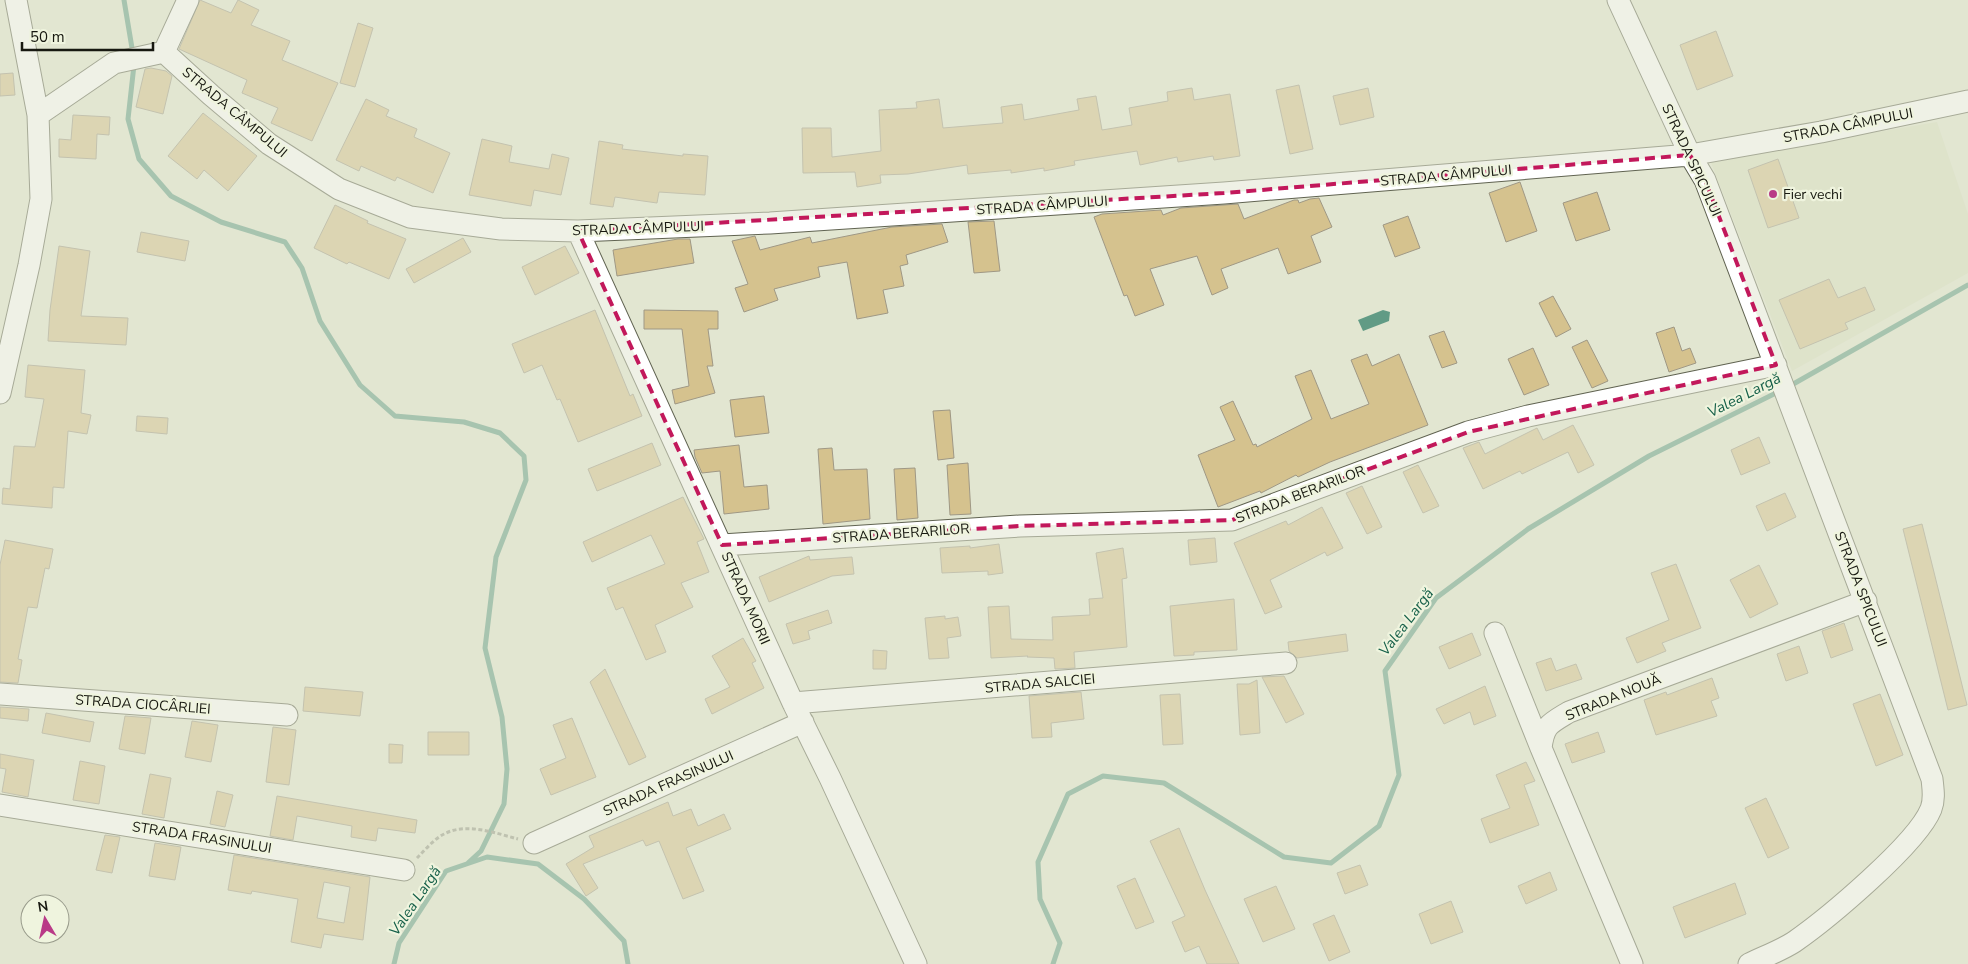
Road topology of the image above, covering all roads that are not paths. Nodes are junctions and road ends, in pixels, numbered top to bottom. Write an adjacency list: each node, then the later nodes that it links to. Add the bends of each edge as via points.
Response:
1 (16, 0): 6 (street)
2 (188, 0): 4 (street)
3 (1618, 0): 7 (street, STRADA SPICULUI)
4 (155, 54): 6 (street, via 114,63); 8 (street, STRADA CÂMPULUI, via 211,95 269,144 339,189 410,217 501,228)
5 (1968, 100): 7 (street, STRADA CÂMPULUI, via 1821,132)
6 (38, 115): 10 (street, via 41,199)
7 (1690, 154): 8 (street, STRADA CÂMPULUI, via 1224,194); 9 (street, STRADA SPICULUI, via 1705,180)
8 (578, 232): 11 (street, STRADA MORII)
9 (1779, 372): 11 (street, STRADA BERARILOR, via 1528,416 1468,432 1232,520 1020,526); 12 (street, STRADA SPICULUI)
10 (0, 393)
11 (722, 545): 16 (street, STRADA MORII)
12 (1866, 602): 19 (street, STRADA NOUĂ, via 1569,712 1544,731); 25 (street, STRADA SPICULUI, via 1932,779 1934,797 1931,810 1914,834 1874,875 1793,943)
13 (1495, 632): 19 (street)
14 (1286, 663): 16 (street, STRADA SALCIEI)
15 (0, 694): 17 (street, STRADA CIOCÂRLIEI)
16 (793, 703): 18 (street, STRADA MORII)
17 (287, 714)
18 (803, 722): 21 (street, STRADA FRASINULUI); 23 (street, STRADA MORII)
19 (1541, 748): 24 (street)
20 (0, 805): 22 (street, STRADA FRASINULUI)
21 (534, 843)
22 (404, 870)
23 (916, 964)
24 (1632, 964)
25 (1749, 964)

